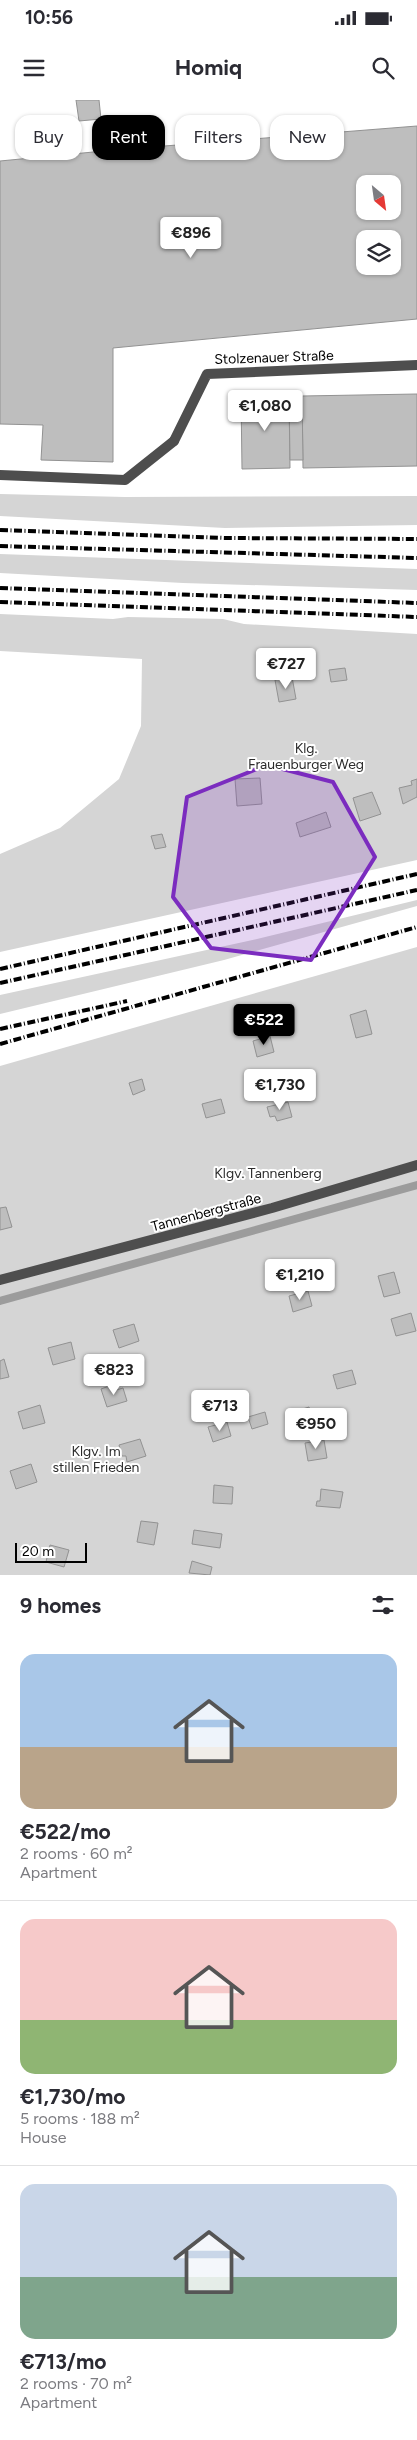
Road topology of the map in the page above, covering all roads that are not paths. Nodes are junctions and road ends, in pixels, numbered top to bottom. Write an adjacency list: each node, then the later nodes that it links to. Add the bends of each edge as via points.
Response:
1 (417, 365): 2 (street, Stolzenauer Straße, via 208,374 174,441 125,480)
2 (0, 476)
3 (417, 1165): 4 (street, Tannenbergstraße, via 272,1208)
4 (0, 1280)

